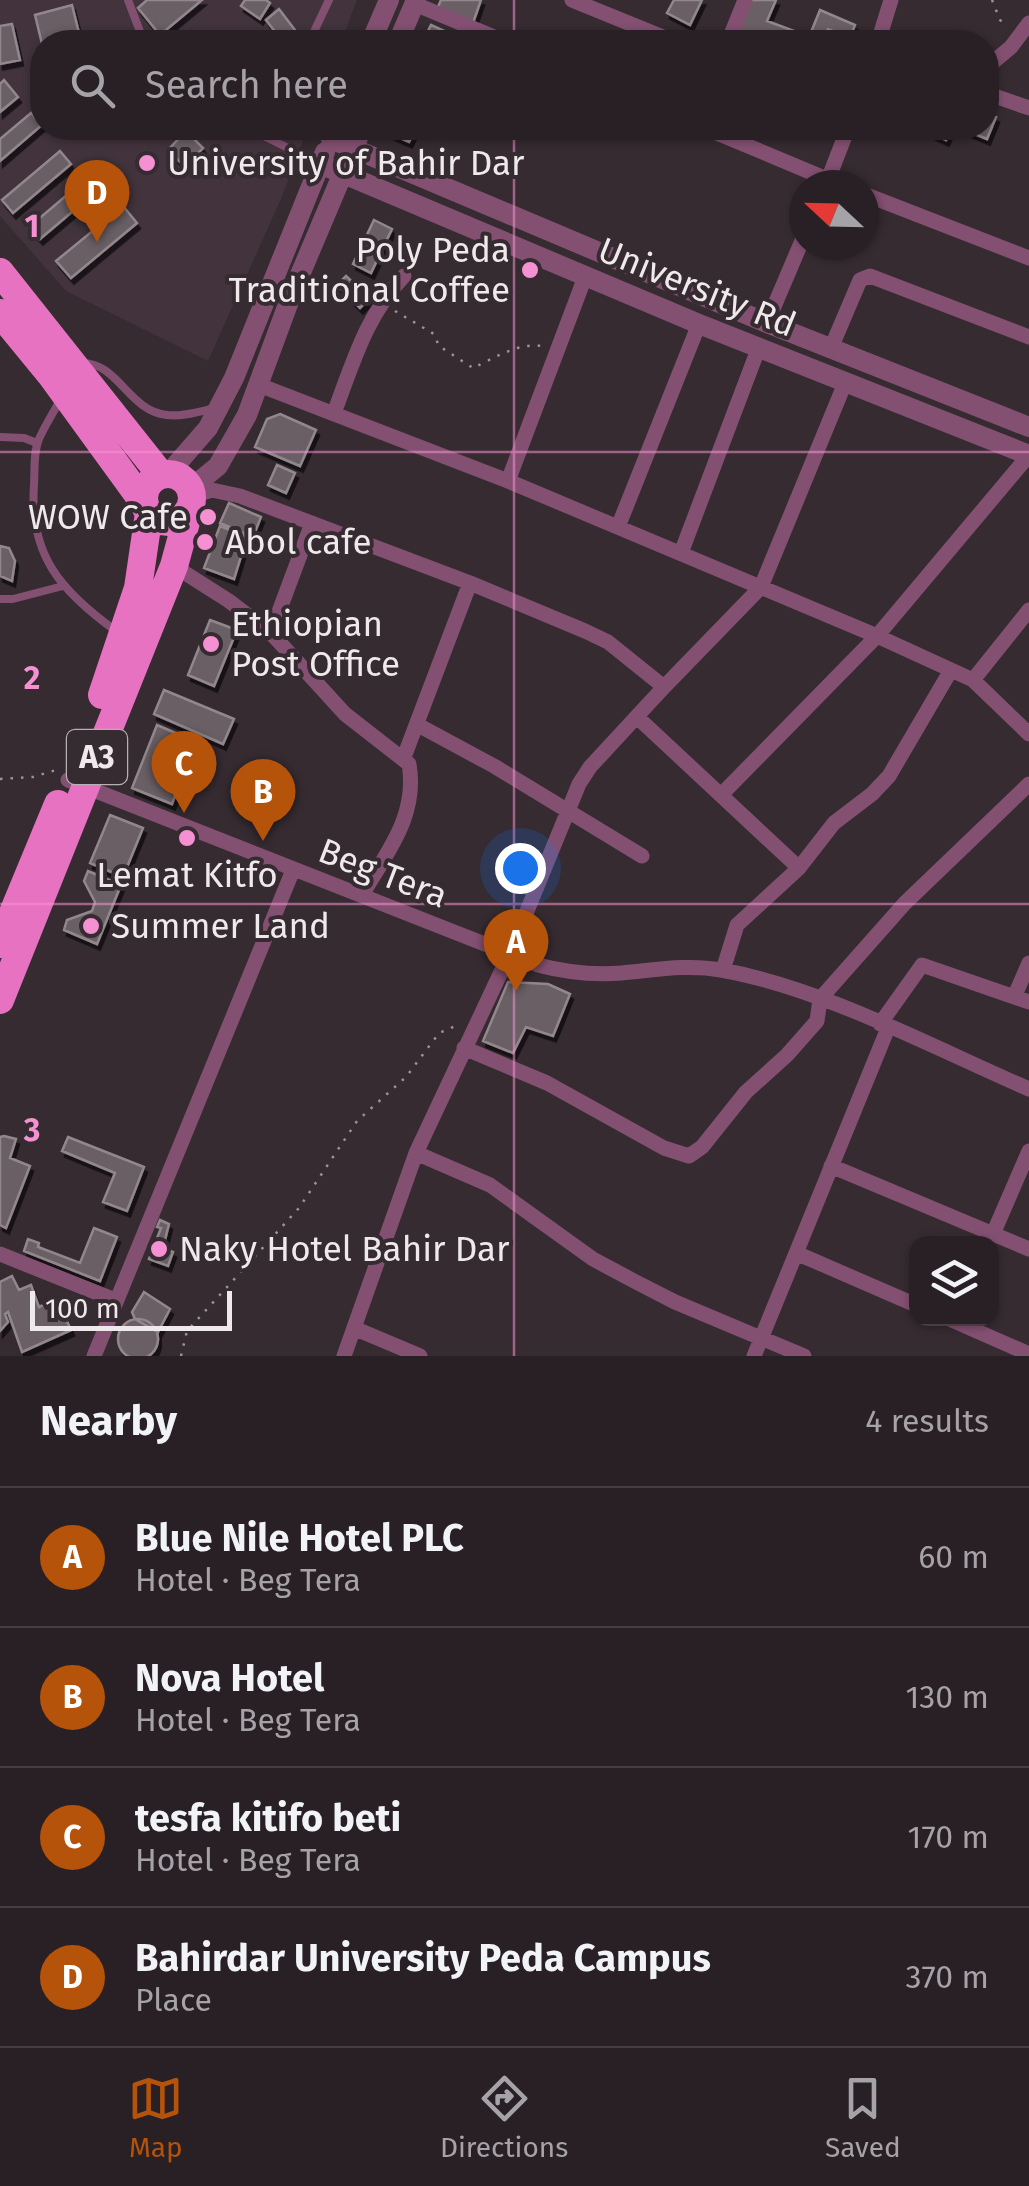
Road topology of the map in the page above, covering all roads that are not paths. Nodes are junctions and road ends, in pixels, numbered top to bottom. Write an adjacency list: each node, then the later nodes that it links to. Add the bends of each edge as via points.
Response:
1 (128, 0): 9 (lane)
2 (329, 0): 10 (lane)
3 (388, 0): 11 (street)
4 (572, 0): 14 (street)
5 (744, 0): 15 (street)
6 (891, 0): 16 (street)
7 (412, 1): 12 (street); 13 (street)
8 (1025, 29): 17 (street)
9 (139, 30)
10 (315, 30)
11 (376, 30)
12 (402, 30)
13 (478, 30)
14 (646, 30)
15 (733, 30)
16 (882, 30)
17 (999, 55)
18 (999, 98): 19 (street)
19 (1029, 108)
20 (272, 140): 26 (lane)
21 (330, 140): 26 (street)
22 (357, 140): 29 (street)
23 (362, 140): 37 (street, University Rd)
24 (733, 140): 27 (street)
25 (845, 140): 28 (street)
26 (320, 164): 29 (street, University Rd); 43 (street)
27 (802, 170)
28 (836, 170)
29 (342, 173): 35 (street, University Rd); 45 (street)
30 (879, 200): 31 (street)
31 (1029, 258)
32 (794, 260): 37 (street)
33 (0, 272): 42 (highway)
34 (404, 276): 48 (street, via 367,324)
35 (584, 277): 38 (street, University Rd); 54 (street)
36 (0, 313): 46 (highway)
37 (767, 323): 40 (street); 41 (street, University Rd)
38 (698, 324): 40 (street, University Rd); 58 (street)
39 (1029, 337): 41 (street, via 870,276 860,280)
40 (759, 348): 44 (street, University Rd); 59 (street)
41 (831, 348): 49 (street, University Rd)
42 (74, 363): 47 (lane, via 101,366 152,411 170,416); 55 (highway)
43 (234, 378): 45 (street); 47 (street)
44 (845, 383): 53 (street, University Rd); 63 (street)
45 (259, 384): 48 (street); 55 (street, via 218,466)
46 (64, 392): 52 (lane); 56 (highway)
47 (220, 407): 55 (street, via 192,450)
48 (334, 413): 54 (street)
49 (1029, 427)
50 (0, 428): 51 (lane)
51 (4, 437): 52 (lane)
52 (37, 443): 62 (lane, via 36,528)
53 (1029, 455): 67 (street)
54 (508, 481): 58 (street)
55 (180, 489): 56 (highway, A3, via 148,486); 56 (highway, via 174,522 156,520); 57 (street, via 227,492); 60 (highway, A3)
56 (147, 508): 68 (highway, A3, via 143,564)
57 (312, 523): 61 (street); 66 (street)
58 (618, 527): 59 (street)
59 (681, 553): 63 (street)
60 (174, 566): 66 (street); 76 (highway, A3)
61 (470, 583): 71 (street, via 608,642); 73 (street)
62 (62, 586): 64 (lane); 68 (lane)
63 (761, 587): 67 (street); 71 (street)
64 (0, 598)
65 (1029, 610): 70 (street)
66 (271, 634): 75 (street, via 345,714)
67 (877, 636): 69 (street); 78 (street)
68 (124, 637): 76 (highway, A3)
69 (951, 670): 70 (street); 81 (street, via 889,776 834,824)
70 (973, 680): 74 (street)
71 (664, 686): 72 (street)
72 (637, 717): 78 (street); 79 (street, via 584,775)
73 (418, 725): 75 (street); 79 (street)
74 (1029, 734)
75 (404, 757): 83 (street, via 412,780 410,808)
76 (77, 774): 82 (street, Beg Tera); 84 (highway, A3); 91 (highway, A3)
77 (1029, 784): 90 (street, via 905,903)
78 (721, 796): 81 (street)
79 (569, 812): 80 (street); 86 (street)
80 (642, 856)
81 (798, 868): 88 (street, via 737,925)
82 (294, 870): 83 (street, Beg Tera); 102 (street)
83 (362, 895): 86 (street, Beg Tera)
84 (6, 913): 85 (highway, A3)
85 (0, 944)
86 (510, 955): 88 (street, Beg Tera, via 569,971); 93 (street)
87 (1029, 963): 89 (street)
88 (723, 970): 90 (street, Beg Tera)
89 (1022, 998): 92 (street, via 922,965)
90 (820, 999): 92 (street, Beg Tera); 93 (street, via 817,1021 689,1156)
91 (0, 1000)
92 (884, 1026): 94 (street, Beg Tera); 97 (street)
93 (464, 1048): 96 (street)
94 (1029, 1089)
95 (1029, 1151): 98 (street)
96 (416, 1153): 105 (street); 106 (street, via 490,1185 634,1281)
97 (831, 1166): 98 (street); 100 (street)
98 (993, 1234): 99 (street)
99 (1029, 1249)
100 (796, 1253): 103 (street); 106 (street)
101 (0, 1254): 102 (street)
102 (115, 1300): 108 (street)
103 (909, 1303)
104 (964, 1326): 107 (street)
105 (356, 1328): 109 (street); 110 (street)
106 (761, 1338): 111 (street); 112 (street)
107 (1029, 1354)
108 (94, 1356)
109 (344, 1356)
110 (420, 1356)
111 (754, 1356)
112 (804, 1356)

